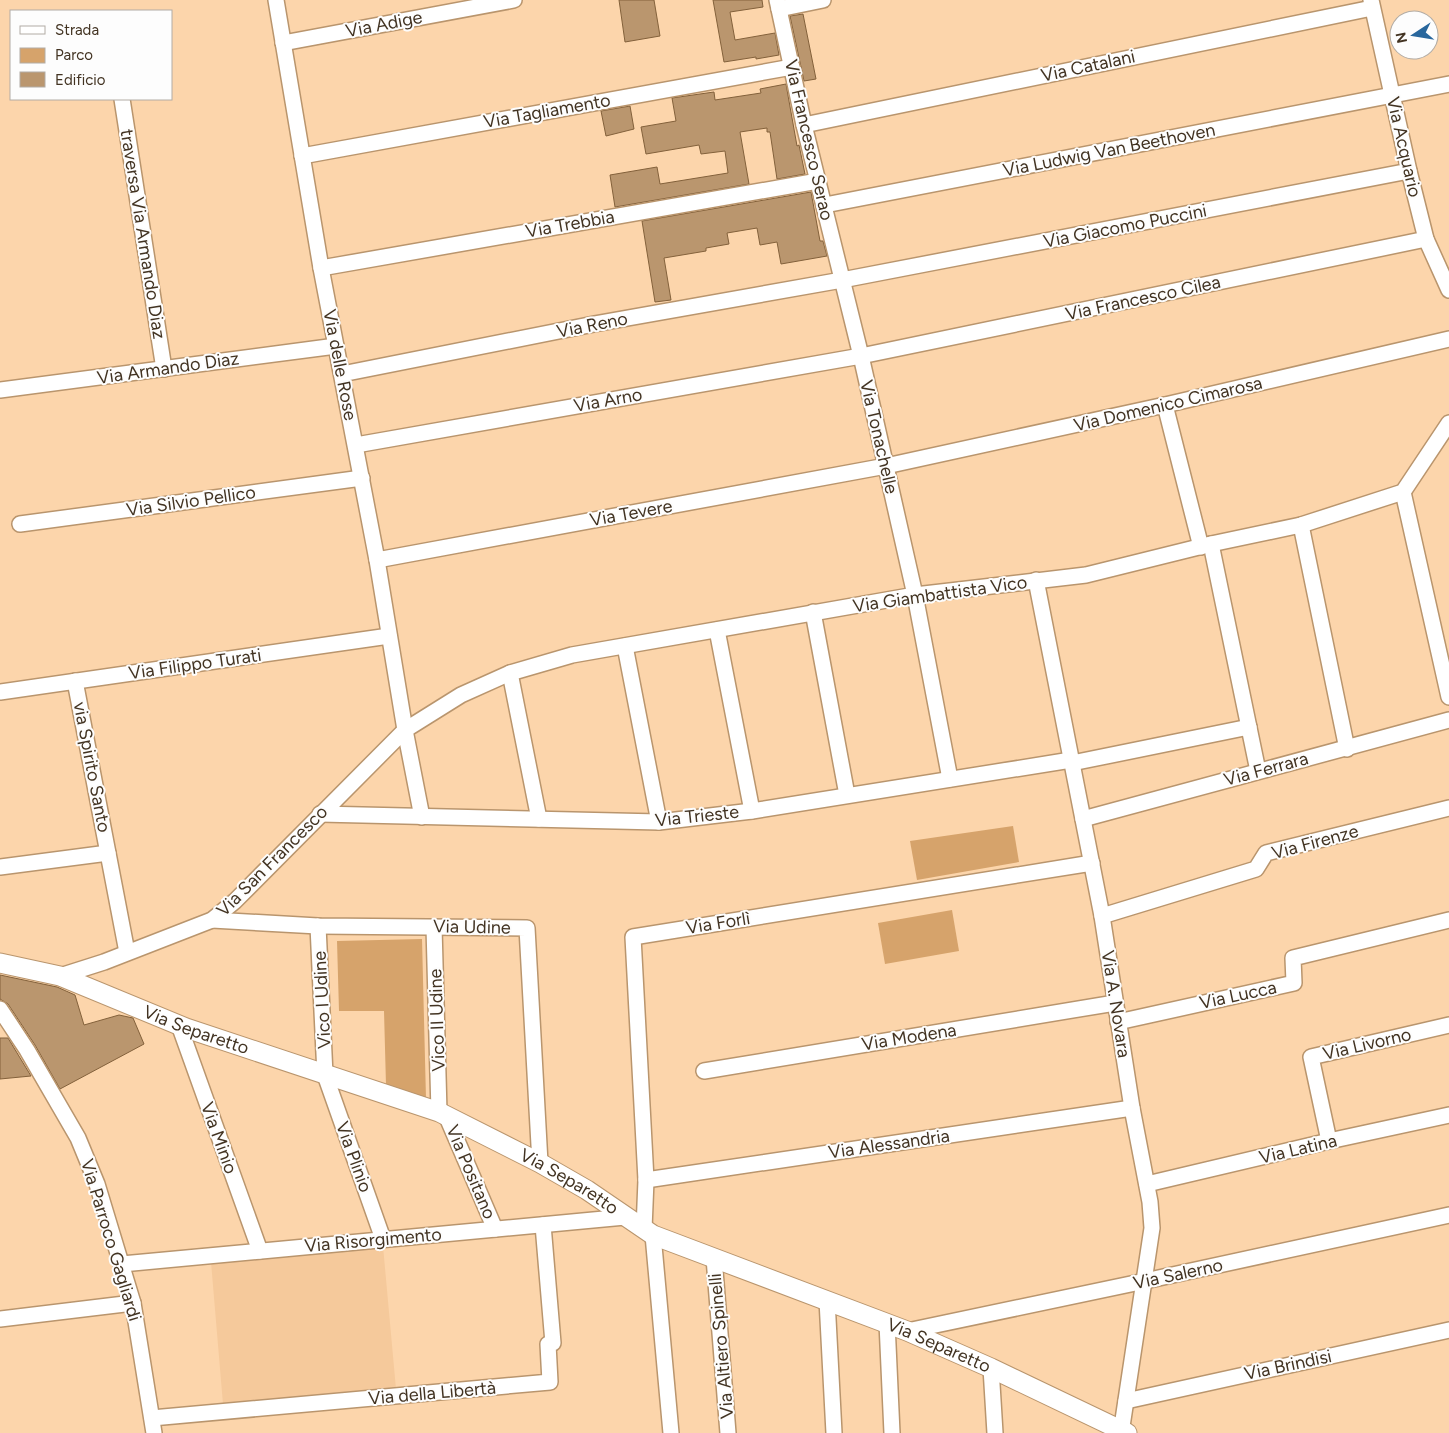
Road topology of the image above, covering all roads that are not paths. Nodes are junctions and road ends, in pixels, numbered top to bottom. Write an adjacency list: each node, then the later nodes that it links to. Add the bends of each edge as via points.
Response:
1 (276, 0): 6 (street, Via delle Rose)
2 (514, 0): 6 (street, Via Adige)
3 (823, 0): 5 (street)
4 (1371, 4): 9 (street, Via Acquario); 11 (street, Via Catalani)
5 (778, 5): 7 (street, Via Francesco Serao)
6 (283, 43): 12 (street, Via delle Rose)
7 (792, 67): 11 (street, Via Francesco Serao); 12 (street, Via Tagliamento)
8 (1449, 84): 9 (street, Via Ludwig Van Beethoven)
9 (1392, 94): 13 (street, Via Acquario); 15 (street, Via Ludwig Van Beethoven)
10 (122, 100): 23 (street, traversa Via Armando Diaz)
11 (804, 125): 14 (street, Via Francesco Serao)
12 (302, 156): 17 (street, Via delle Rose)
13 (1409, 171): 16 (street, Via Acquario); 18 (street, Via Giacomo Puccini)
14 (818, 181): 15 (street, Via Francesco Serao); 17 (street, Via Trebbia)
15 (825, 205): 18 (street, Via Francesco Serao)
16 (1426, 239): 19 (street, Via Acquario); 22 (street, Via Francesco Cilea)
17 (321, 268): 21 (street, Via delle Rose)
18 (842, 280): 22 (street, Via Tonachelle); 24 (street, Via Reno, via 594,324)
19 (1449, 290)
20 (1449, 339): 26 (street, Via Domenico Cimarosa)
21 (336, 346): 23 (street, Via Armando Diaz); 24 (street, Via delle Rose)
22 (861, 356): 28 (street, Via Arno); 29 (street, Via Tonachelle)
23 (164, 369): 25 (street, Via Armando Diaz)
24 (342, 374): 28 (street, Via delle Rose)
25 (0, 390)
26 (1166, 405): 29 (street, Via Domenico Cimarosa); 34 (street)
27 (1449, 423): 31 (street)
28 (356, 445): 30 (street, Via delle Rose)
29 (886, 466): 35 (street, Via Tevere); 37 (street, Via Tonachelle)
30 (362, 478): 32 (street, Via Silvio Pellico); 35 (street, Via delle Rose)
31 (1403, 492): 33 (street, Via Giambattista Vico); 45 (street)
32 (20, 524)
33 (1301, 525): 34 (street, Via Giambattista Vico); 49 (street)
34 (1206, 546): 36 (street, Via Giambattista Vico, via 1086,575); 47 (street)
35 (377, 560): 40 (street, Via delle Rose)
36 (1036, 580): 37 (street, Via Giambattista Vico); 50 (street, Via A. Novara)
37 (914, 595): 38 (street, Via Giambattista Vico); 52 (street, Via Tonachelle)
38 (813, 612): 39 (street, Via Giambattista Vico); 53 (street)
39 (717, 630): 41 (street, Via Giambattista Vico); 55 (street)
40 (390, 636): 43 (street, Via Filippo Turati); 48 (street, Via delle Rose)
41 (625, 646): 42 (street, Via Giambattista Vico, via 572,655); 60 (street)
42 (510, 673): 48 (street, Via Giambattista Vico, via 460,695); 58 (street)
43 (75, 681): 44 (street, Via Filippo Turati); 61 (street, via Spirito Santo)
44 (0, 692)
45 (1449, 697)
46 (1449, 720): 49 (street, Via Ferrara)
47 (1249, 727): 50 (street, Via Trieste); 51 (street)
48 (405, 730): 56 (street, Via San Francesco); 57 (street, Via delle Rose)
49 (1347, 749): 51 (street, Via Ferrara)
50 (1072, 762): 52 (street, Via Trieste); 59 (street, Via A. Novara)
51 (1258, 771): 59 (street, Via Ferrara)
52 (950, 779): 53 (street, Via Trieste)
53 (847, 795): 55 (street, Via Trieste)
54 (1449, 808): 64 (street, Via Firenze, via 1266,852 1256,869)
55 (752, 811): 60 (street, Via Trieste)
56 (320, 814): 57 (street, Via Trieste); 65 (street, Via San Francesco, via 235,901)
57 (422, 817): 58 (street, Via Trieste)
58 (538, 819): 60 (street, Via Trieste)
59 (1083, 819): 62 (street, Via A. Novara)
60 (659, 822)
61 (108, 853): 63 (street, via Spirito Santo); 69 (street, via Spirito Santo)
62 (1092, 864): 64 (street, Via A. Novara); 84 (street, Via Forlì, via 633,936)
63 (0, 868)
64 (1102, 916): 72 (street, Via A. Novara)
65 (212, 920): 67 (street, Via Udine); 71 (street, Via San Francesco)
66 (1449, 920): 74 (street, Via Lucca, via 1293,958 1294,983)
67 (318, 926): 68 (street, Via Udine); 78 (street, Vico I Udine)
68 (434, 927): 80 (street, Vico II Udine); 83 (street, Via Udine, via 527,928)
69 (126, 947)
70 (0, 963): 71 (street, Via Separetto)
71 (60, 976): 75 (street, Via Separetto)
72 (1115, 1003): 74 (street, Via A. Novara); 77 (street, Via Modena)
73 (0, 1009): 94 (street, Via Parroco Gagliardi, via 28,1050 78,1138 97,1184)
74 (1118, 1022): 79 (street, Via A. Novara)
75 (179, 1025): 78 (street, Via Separetto); 92 (street, Via Minio)
76 (1449, 1025): 82 (street, Via Livorno, via 1311,1057)
77 (704, 1071)
78 (325, 1075): 80 (street, Via Separetto); 91 (street, Via Plinio)
79 (1132, 1108): 84 (street, Via Alessandria); 85 (street, Via A. Novara)
80 (443, 1114): 83 (street, Via Separetto); 89 (street, Via Positano)
81 (1449, 1115): 82 (street, Via Latina)
82 (1329, 1141): 85 (street, Via Latina)
83 (540, 1163): 87 (street, Via Separetto, via 587,1190)
84 (646, 1180): 90 (street, Via Forlì)
85 (1147, 1184): 95 (street, Via A. Novara, via 1152,1228)
86 (1449, 1215): 95 (street, Via Salerno)
87 (625, 1218): 88 (street, Via Risorgimento); 90 (street, Via Separetto)
88 (544, 1225): 89 (street, Via Risorgimento); 104 (street, Via della Libertà, via 553,1344 548,1344 550,1382)
89 (495, 1229): 91 (street, Via Risorgimento)
90 (648, 1232): 93 (street, Via Separetto); 106 (street, Via Forlì)
91 (383, 1239): 92 (street, Via Risorgimento)
92 (260, 1252): 94 (street, Via Risorgimento)
93 (714, 1258): 96 (street, Via Separetto); 107 (street, Via Altiero Spinelli)
94 (122, 1264): 97 (street, Via Parroco Gagliardi)
95 (1145, 1282): 101 (street, Via Salerno); 103 (street, Via A. Novara)
96 (826, 1300): 99 (street, Via Separetto); 108 (street)
97 (133, 1303): 98 (street); 104 (street, Via Parroco Gagliardi)
98 (0, 1319)
99 (887, 1323): 101 (street, Via Separetto); 109 (street)
100 (1449, 1330): 103 (street, Via Brindisi)
101 (907, 1331): 102 (street, Via Separetto)
102 (991, 1368): 105 (street, Via Separetto); 110 (street)
103 (1126, 1400): 105 (street, Via A. Novara)
104 (153, 1426)
105 (1123, 1432)
106 (671, 1433)
107 (728, 1433)
108 (834, 1433)
109 (892, 1433)
110 (995, 1433)

